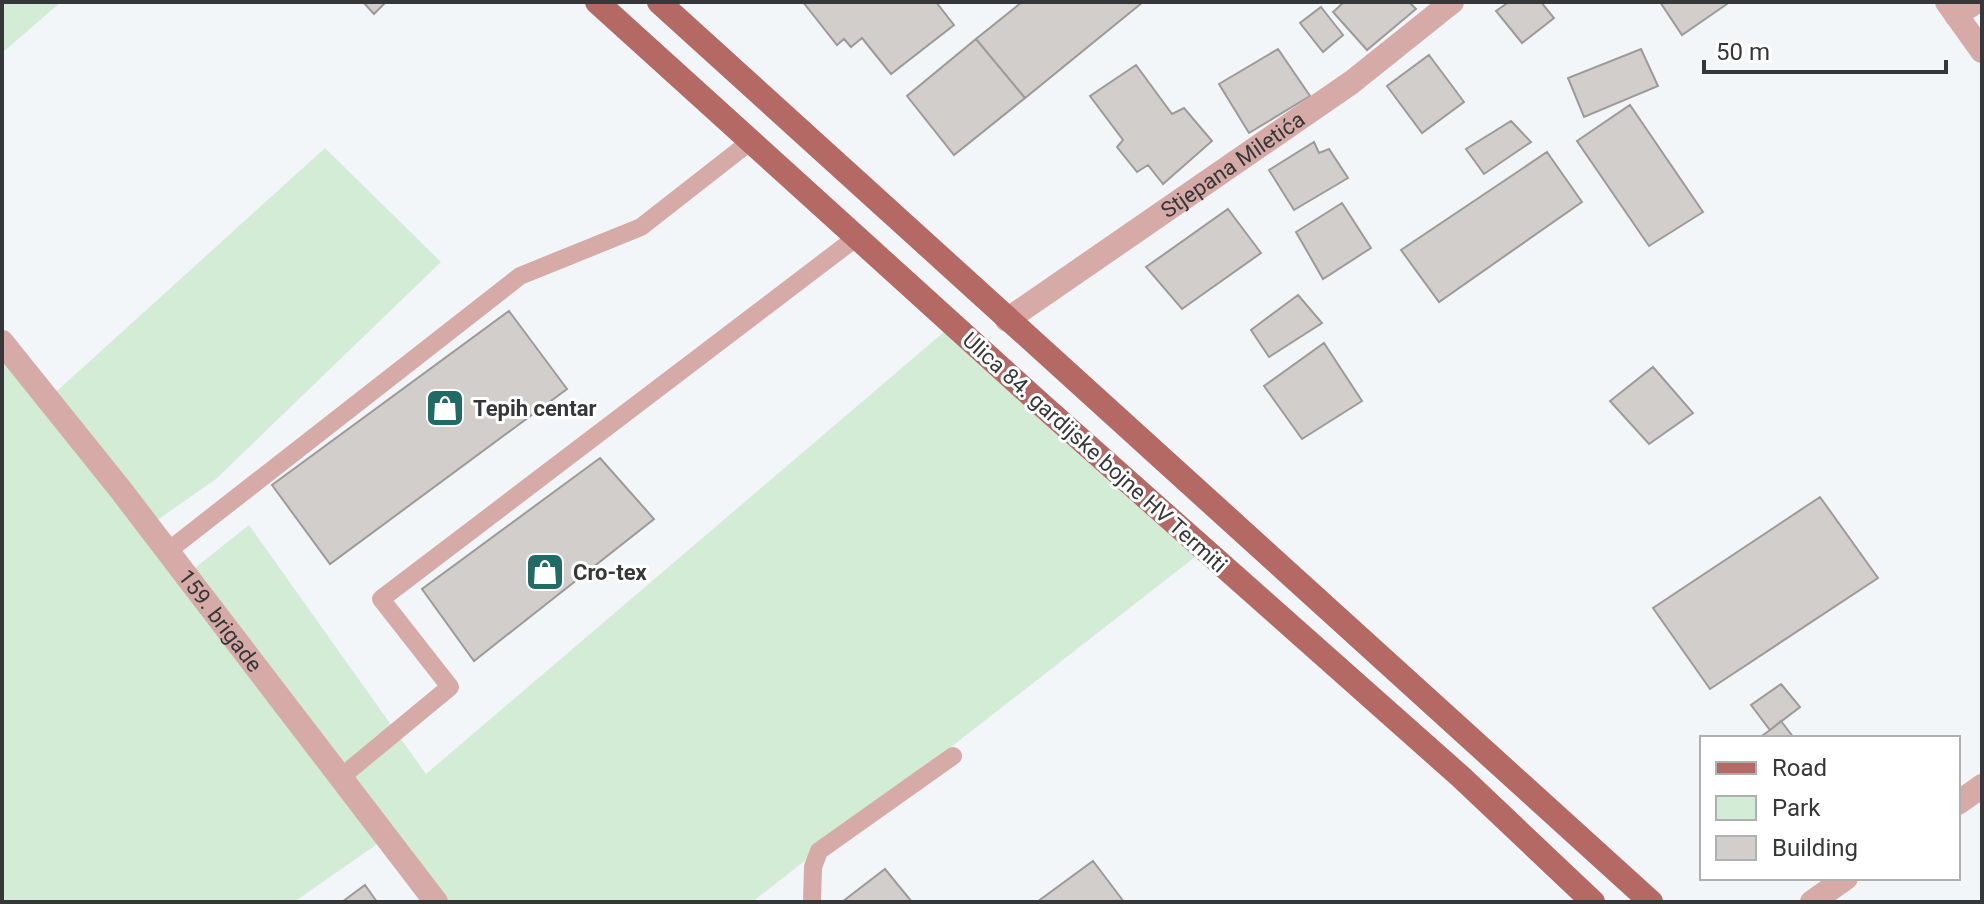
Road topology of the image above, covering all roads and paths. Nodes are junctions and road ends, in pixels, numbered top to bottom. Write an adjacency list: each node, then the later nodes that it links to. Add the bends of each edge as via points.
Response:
1 (597, 2): 6 (main road, Ulica 84. gardijske bojne HV Termiti)
2 (659, 2): 8 (main road, Ulica 84. gardijske bojne HV Termiti)
3 (1452, 2): 8 (street, Stjepana Miletića, via 1352,82)
4 (1959, 6): 5 (street)
5 (1982, 51)
6 (751, 141): 7 (main road, Ulica 84. gardijske bojne HV Termiti); 10 (lane, via 641,227 520,276)
7 (857, 237): 12 (lane, via 381,599 450,687); 18 (main road, Ulica 84. gardijske bojne HV Termiti, via 1461,777)
8 (1007, 320): 19 (main road, Ulica 84. gardijske bojne HV Termiti)
9 (2, 342): 10 (street, 159. brigade)
10 (168, 551): 12 (street, 159. brigade)
11 (953, 756): 17 (lane, via 819,851)
12 (340, 778): 16 (street, 159. brigade)
13 (1982, 786): 14 (street)
14 (1960, 802)
15 (1843, 880): 20 (street)
16 (436, 902)
17 (812, 902)
18 (1593, 902)
19 (1651, 902)
20 (1812, 902)

